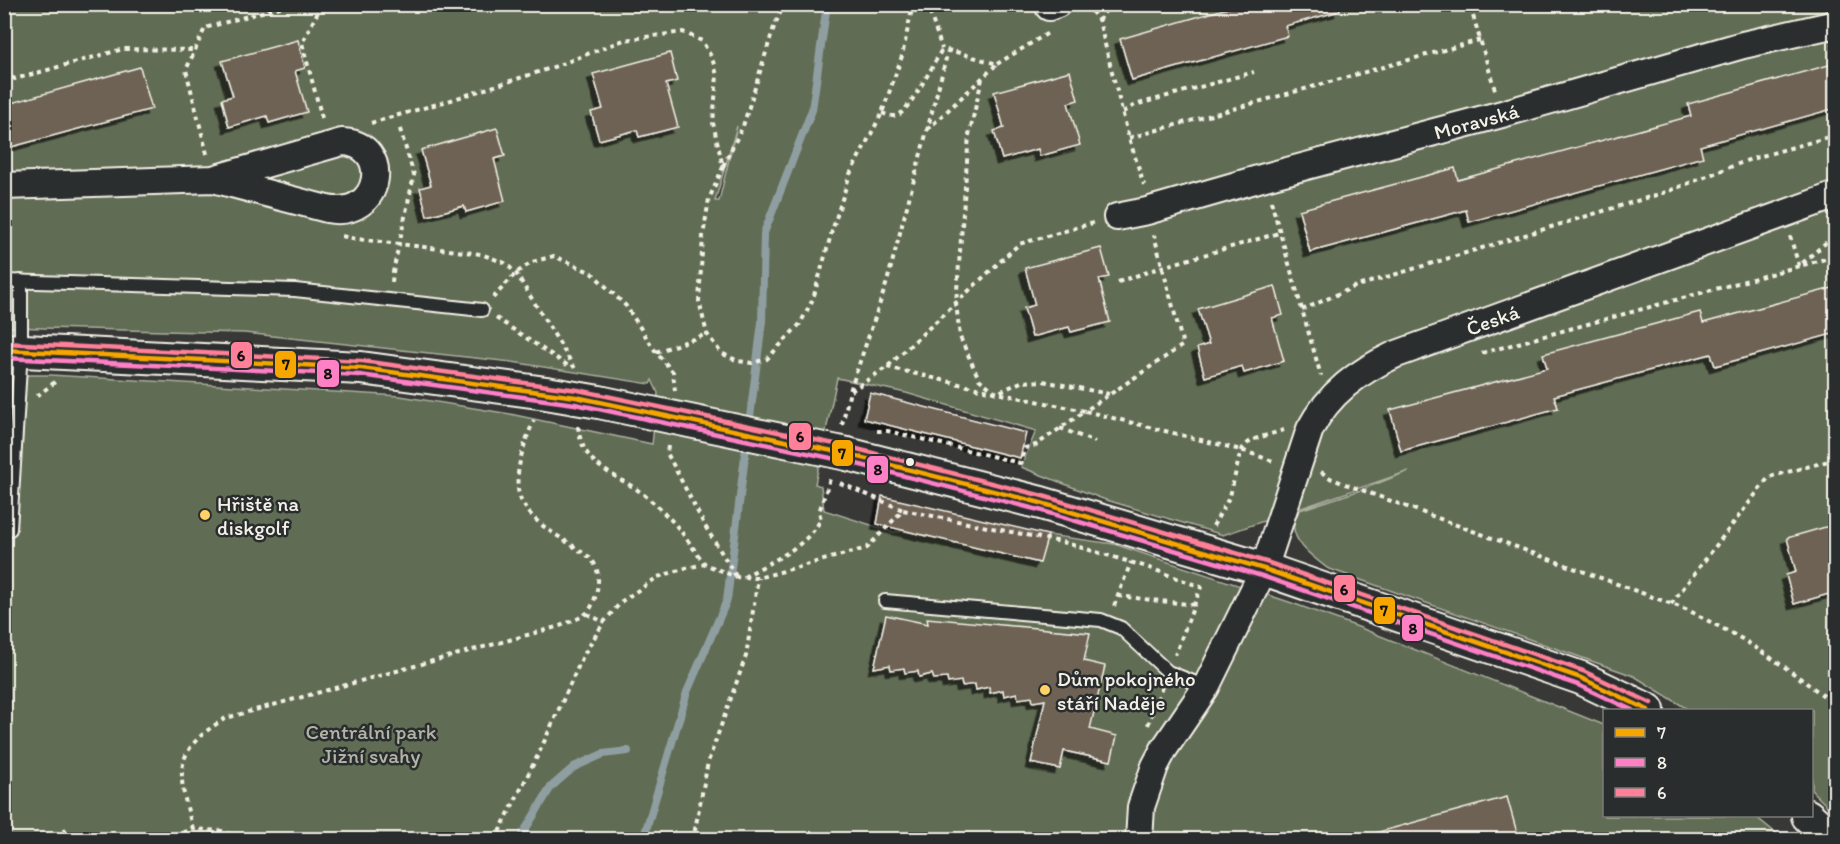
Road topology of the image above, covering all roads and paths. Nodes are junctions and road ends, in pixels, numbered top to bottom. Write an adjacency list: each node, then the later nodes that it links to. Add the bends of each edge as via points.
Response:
1 (291, 4): 13 (path, via 205,28)
2 (322, 4): 27 (path, via 302,43)
3 (784, 4): 28 (path, via 743,126)
4 (913, 4): 20 (path, via 902,56)
5 (927, 4): 14 (path)
6 (1086, 4): 10 (path)
7 (1126, 4): 10 (path, via 1106,10)
8 (1490, 4): 12 (path, via 1471,9)
9 (1053, 13): 15 (path)
10 (1099, 21): 19 (path)
11 (1836, 24): 21 (street, Moravská, via 1743,45)
12 (1479, 40): 21 (path); 26 (path)
13 (194, 50): 17 (path, via 123,49 15,80); 30 (path, via 186,70)
14 (945, 50): 15 (path); 20 (path, via 900,114); 24 (path)
15 (997, 64): 18 (path)
16 (1254, 72): 19 (path, via 1135,105)
17 (4, 73)
18 (982, 79): 24 (path); 48 (path, via 969,135)
19 (1123, 112): 26 (path)
20 (882, 114): 51 (path, via 850,174 813,299 800,324 767,359 752,363 722,353)
21 (1502, 114): 29 (street, Moravská)
22 (364, 125): 28 (path, via 551,68 624,40 682,32 702,41 712,57 717,75 713,123)
23 (399, 126): 39 (path, via 414,175)
24 (926, 130): 57 (path, via 887,282)
25 (1836, 135): 50 (path, via 1751,159 1666,192 1354,287)
26 (1129, 138): 33 (path)
27 (329, 146): 30 (street); 30 (street, via 342,142 359,146 374,165 372,190 361,204 351,209 327,210)
28 (723, 167): 51 (path, via 709,199 703,236 699,301)
29 (1265, 177): 33 (street, Moravská); 36 (path)
30 (213, 179): 31 (street)
31 (4, 186)
32 (1836, 195): 34 (street, Česká)
33 (1147, 211): 35 (street, Moravská); 42 (path)
34 (1784, 213): 41 (path); 71 (street, Česká, via 1378,363 1344,385 1322,408 1310,429)
35 (1117, 217): 48 (path, via 1019,244)
36 (1279, 233): 42 (path); 50 (path)
37 (1836, 234): 41 (path)
38 (339, 235): 39 (path)
39 (400, 244): 43 (path, via 481,254 505,263); 47 (path)
40 (1836, 256): 41 (path)
41 (1799, 266): 54 (path)
42 (1162, 267): 46 (path); 59 (path, via 1183,345)
43 (516, 273): 49 (path); 49 (path, via 577,372); 53 (path, via 532,262 554,256 592,273 626,306)
44 (4, 281): 45 (lane)
45 (21, 281): 47 (lane, via 295,290); 52 (lane)
46 (1118, 282)
47 (391, 300): 49 (lane)
48 (956, 303): 55 (path); 58 (path, via 960,337 969,358 979,379)
49 (482, 310)
50 (1302, 310): 56 (path)
51 (707, 334): 53 (path)
52 (13, 350): 60 (street, via 361,368); 74 (lane)
53 (656, 352): 61 (path, via 673,372)
54 (1481, 353)
55 (887, 367): 57 (path); 58 (path)
56 (1321, 377)
57 (850, 391): 69 (path)
58 (997, 393): 59 (path, via 1021,382 1043,381); 62 (path)
59 (1109, 394): 62 (path)
60 (574, 398): 69 (street, bridge); 76 (path, via 579,433 594,463 635,488 670,519); 84 (path, via 526,439 517,481 520,498 530,513 547,530 591,559 597,569 599,581)
61 (674, 400)
62 (1085, 411): 63 (path); 68 (path)
63 (1059, 428): 65 (path, via 1025,448 1020,463); 67 (path)
64 (1288, 429): 68 (path, via 1251,440)
65 (876, 430)
66 (669, 442): 78 (path, via 667,453)
67 (1095, 442)
68 (1242, 450): 71 (path); 73 (path, via 1230,496)
69 (837, 458): 72 (path); 77 (street, via 1050,506); 78 (path, via 816,528 791,550 741,578)
70 (1836, 459): 82 (path, via 1769,477)
71 (1311, 468): 77 (street, Česká); 82 (path, via 1372,495)
72 (903, 510)
73 (1212, 528)
74 (10, 530)
75 (1131, 562): 80 (path)
76 (705, 564): 78 (path); 85 (path, via 658,577 622,601)
77 (1264, 569): 87 (street, Česká); 89 (street, via 1581,678)
78 (736, 577)
79 (758, 578): 97 (path, via 746,656 708,762)
80 (1118, 596): 83 (path); 86 (path)
81 (885, 601): 86 (lane)
82 (1671, 604): 88 (path, via 1744,640)
83 (1195, 605)
84 (587, 614): 85 (path); 92 (path, via 560,626 226,718 191,745 182,764 183,792)
85 (604, 622): 96 (path, via 583,656)
86 (1108, 623): 87 (lane, via 1121,628 1168,672)
87 (1206, 687): 98 (street, Česká, via 1155,766 1141,807)
88 (1836, 705)
89 (1644, 709)
90 (1809, 817): 99 (street)
91 (64, 828): 93 (path)
92 (193, 829): 94 (path); 95 (path, via 222,831)
93 (67, 840)
94 (157, 840)
95 (244, 840)
96 (495, 840)
97 (693, 840)
98 (1139, 840)
99 (1834, 840)

